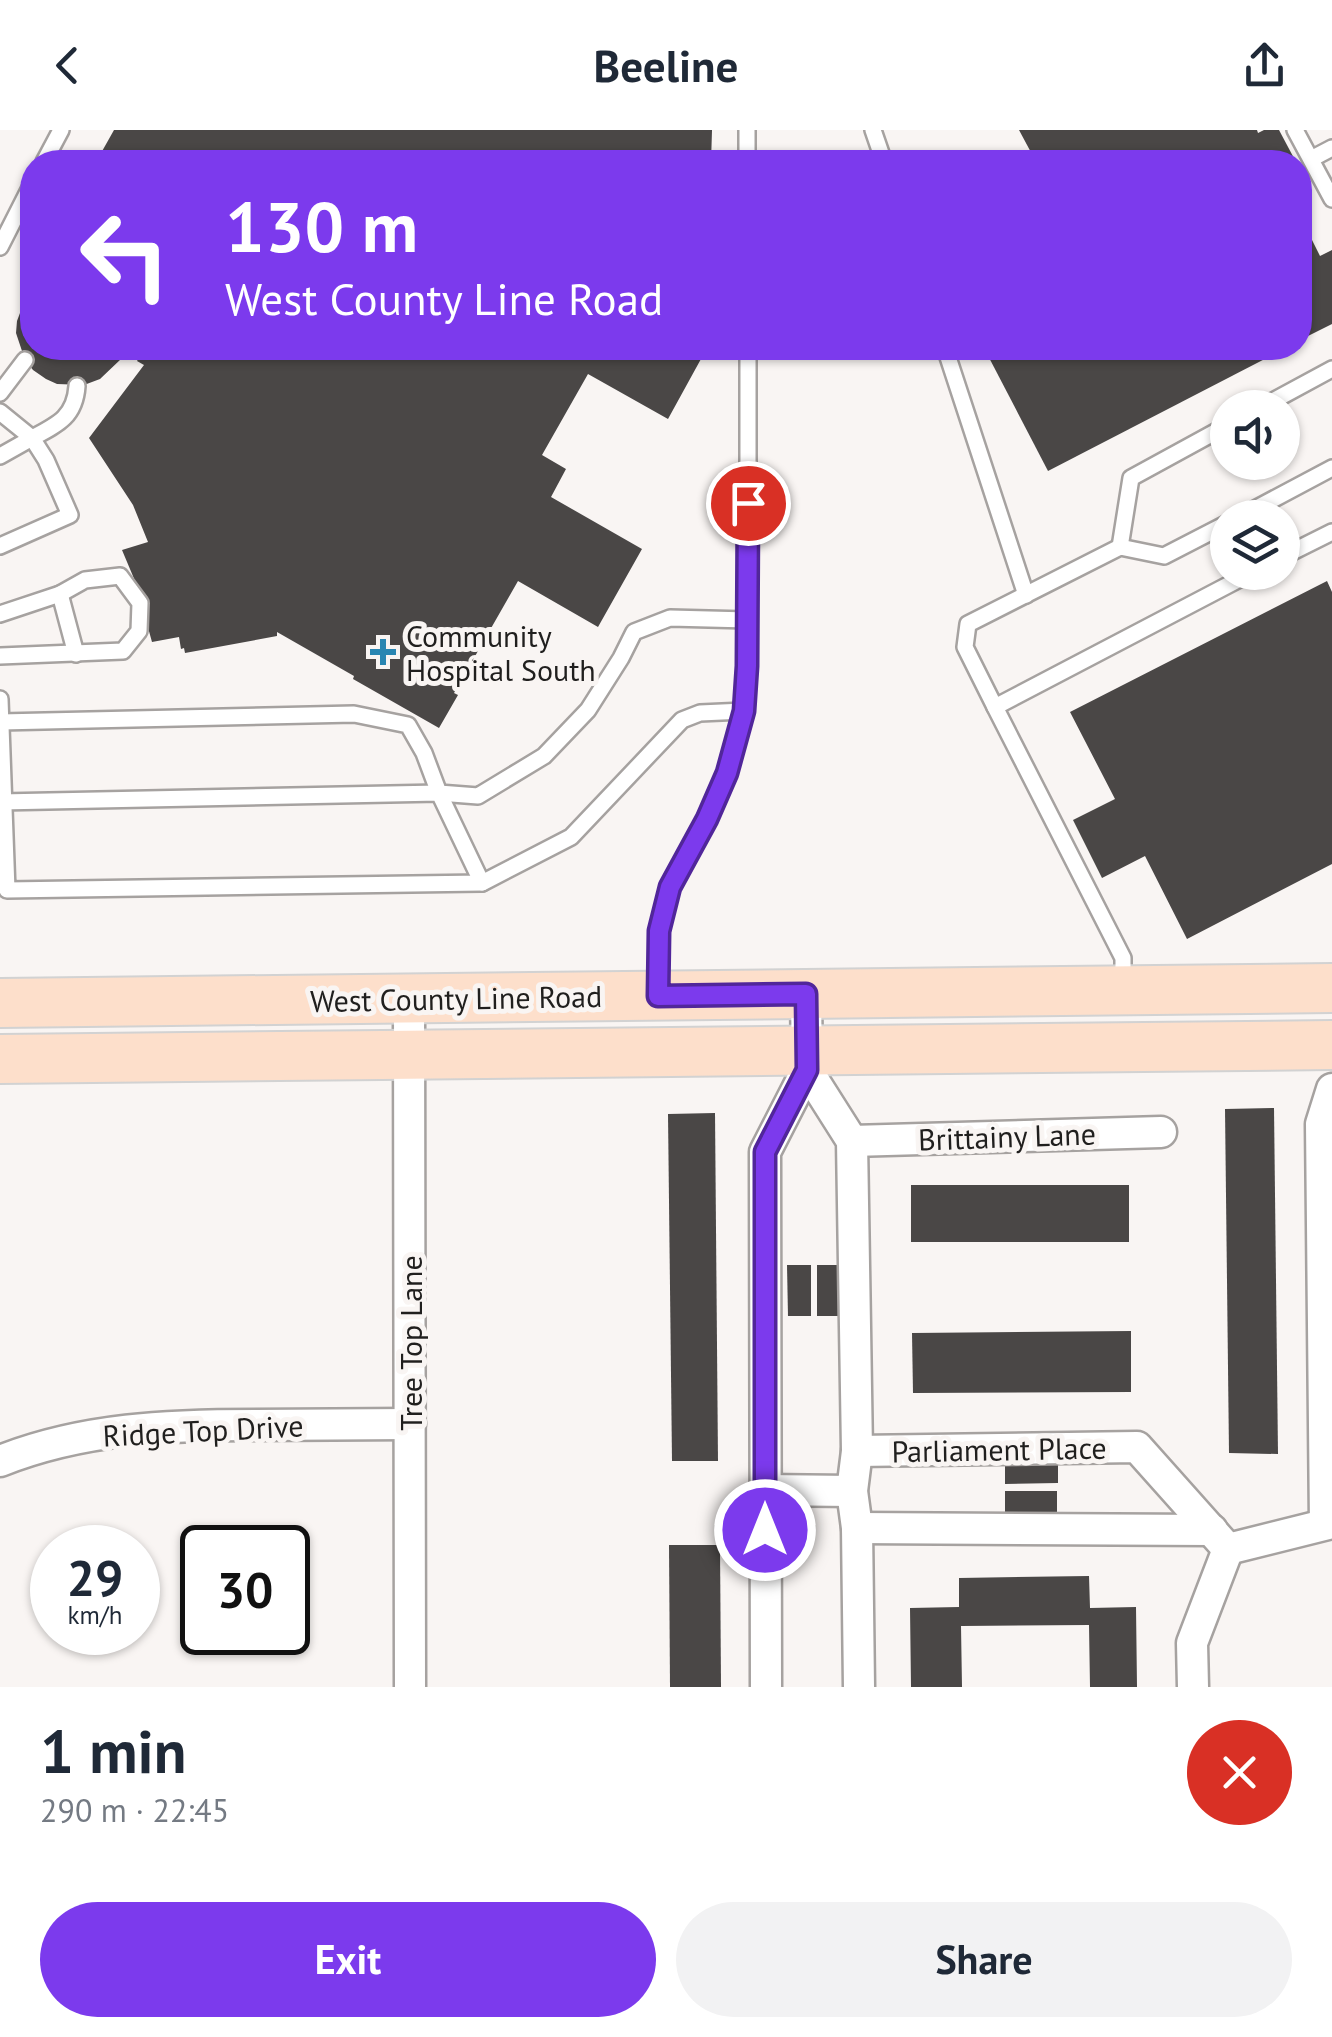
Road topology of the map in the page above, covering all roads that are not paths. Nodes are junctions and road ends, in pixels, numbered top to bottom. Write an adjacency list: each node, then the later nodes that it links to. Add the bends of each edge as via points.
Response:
1 (1312, 161): 2 (lane)
2 (1332, 199)
3 (20, 208): 4 (lane)
4 (0, 247)
5 (25, 360): 11 (lane)
6 (748, 360): 27 (lane)
7 (948, 360): 25 (lane)
8 (1332, 368): 10 (lane)
9 (77, 386): 14 (lane, via 70,414)
10 (1292, 390)
11 (0, 394)
12 (0, 412): 14 (lane)
13 (1210, 435): 21 (lane, via 1130,478)
14 (32, 438): 15 (lane); 20 (lane, via 70,516)
15 (0, 456)
16 (1332, 468): 17 (lane)
17 (1272, 500)
18 (1210, 532): 21 (lane, via 1164,556)
19 (1332, 532): 22 (lane)
20 (0, 546)
21 (1120, 547): 25 (lane)
22 (1300, 548)
23 (1218, 590): 31 (lane)
24 (60, 594): 26 (lane); 28 (lane); 28 (lane, via 85,580 120,576 140,603 139,630 123,650)
25 (1026, 595): 31 (lane, via 968,624 965,647)
26 (0, 614)
27 (748, 620): 32 (lane); 34 (lane, via 670,618 634,632 588,710 544,756 478,796)
28 (76, 654): 29 (lane)
29 (0, 656)
30 (0, 698): 33 (lane)
31 (996, 706): 39 (lane, via 1123,958)
32 (744, 711): 36 (lane, via 682,720 570,837); 41 (lane, via 727,773 670,887 659,931)
33 (1, 722): 34 (lane, via 354,714 408,725); 35 (lane)
34 (440, 793): 35 (lane); 36 (lane)
35 (2, 802): 37 (lane)
36 (482, 883): 37 (lane)
37 (3, 890)
38 (1332, 988): 39 (main road, West County Line Road)
39 (1123, 990): 40 (main road, West County Line Road)
40 (806, 994): 41 (main road, West County Line Road); 47 (street)
41 (658, 996): 42 (main road, West County Line Road)
42 (409, 999): 43 (main road, West County Line Road); 45 (street, Tree Top Lane)
43 (0, 1002)
44 (1332, 1045): 47 (main road, West County Line Road)
45 (409, 1055): 46 (main road, West County Line Road); 47 (main road, West County Line Road); 51 (street, Tree Top Lane)
46 (0, 1059)
47 (807, 1061): 50 (street); 54 (street, via 765,1152)
48 (1332, 1089): 56 (street, via 1321,1124)
49 (1161, 1132): 50 (street, Brittainy Lane)
50 (852, 1141): 52 (street)
51 (410, 1424): 53 (street, Ridge Top Drive, via 128,1429); 59 (street, Tree Top Lane)
52 (857, 1451): 55 (street); 58 (street, Parliament Place, via 1137,1447)
53 (0, 1461)
54 (764, 1490): 55 (street); 60 (street)
55 (852, 1491): 57 (street)
56 (1328, 1524): 58 (street)
57 (857, 1528): 58 (street); 61 (street)
58 (1220, 1540): 62 (street, via 1192,1643)
59 (410, 1687)
60 (766, 1687)
61 (860, 1687)
62 (1193, 1687)

